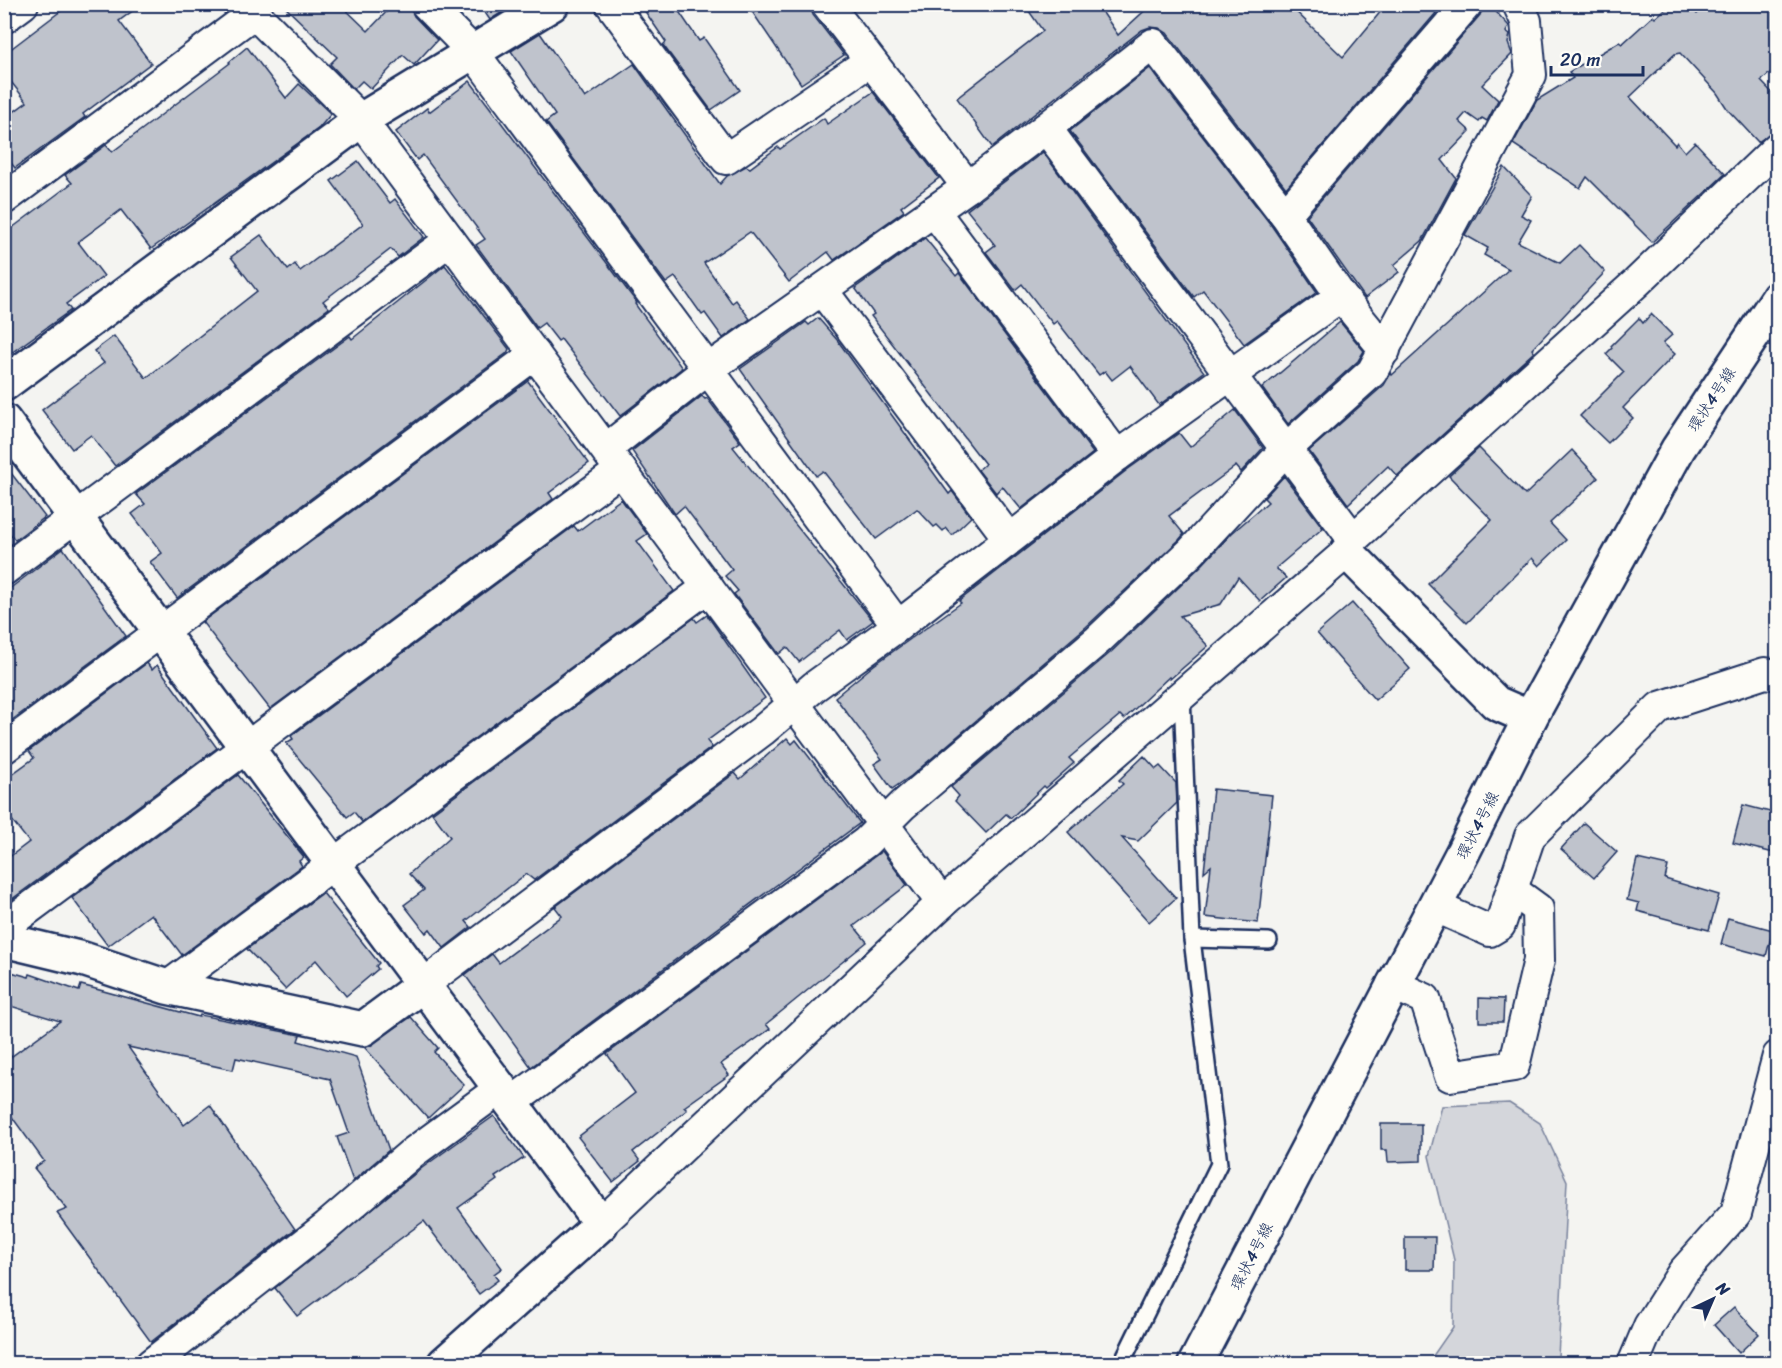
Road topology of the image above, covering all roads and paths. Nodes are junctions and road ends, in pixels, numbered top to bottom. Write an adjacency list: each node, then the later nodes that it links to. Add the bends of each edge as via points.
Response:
1 (22, 4): 9 (street)
2 (426, 4): 10 (street)
3 (552, 4): 10 (street)
4 (611, 4): 11 (street, via 726,159)
5 (827, 4): 11 (street)
6 (1467, 4): 18 (street)
7 (1518, 4): 23 (street, via 1526,21 1531,75)
8 (250, 9): 12 (street); 16 (street)
9 (4, 18)
10 (472, 52): 12 (street); 25 (street)
11 (870, 61): 15 (street)
12 (361, 120): 19 (street); 27 (street)
13 (1046, 128): 15 (street); 18 (street, via 1153,44); 26 (street)
14 (1778, 147): 34 (street)
15 (969, 187): 17 (street)
16 (4, 199)
17 (934, 211): 20 (street); 30 (street)
18 (1285, 215): 21 (street)
19 (450, 240): 24 (street); 32 (street)
20 (822, 290): 25 (street); 33 (street)
21 (1341, 296): 23 (street); 26 (street)
22 (1778, 298): 42 (street, 環状4号線, via 1678,449)
23 (1385, 350): 29 (street, via 1372,372)
24 (535, 354): 31 (street); 38 (street)
25 (707, 370): 31 (street); 37 (street)
26 (1231, 375): 29 (street); 30 (street)
27 (4, 384)
28 (4, 421): 32 (street)
29 (1286, 449): 34 (street); 45 (street, via 1191,552 1106,632)
30 (1117, 456): 33 (street)
31 (614, 460): 36 (street); 43 (street)
32 (76, 517): 35 (street); 38 (street)
33 (1009, 539): 37 (street)
34 (1350, 545): 40 (street); 42 (street, via 1496,703)
35 (4, 570)
36 (708, 587): 41 (street); 46 (street)
37 (898, 626): 41 (street)
38 (161, 632): 43 (street); 44 (street)
39 (1778, 675): 47 (street, via 1765,674 1660,707 1530,836)
40 (1182, 695): 48 (street); 51 (lane)
41 (794, 704): 45 (street); 54 (street)
42 (1530, 718): 49 (street, 環状4号線)
43 (247, 747): 46 (street); 50 (street)
44 (4, 748)
45 (884, 824): 48 (street); 58 (street, via 866,842)
46 (333, 863): 54 (street); 56 (street)
47 (1512, 890): 49 (street, via 1500,924 1490,931); 55 (street, via 1538,909 1539,949 1514,1066 1450,1076 1425,999)
48 (942, 903): 59 (street)
49 (1434, 906): 55 (street, 環状4号線)
50 (4, 927)
51 (1192, 939): 53 (lane); 62 (lane, via 1219,1164)
52 (4, 940): 56 (street, via 83,959)
53 (1269, 941)
54 (424, 984): 56 (street, via 363,1029); 58 (street)
55 (1392, 984): 63 (street, 環状4号線)
56 (167, 987)
57 (1778, 1056): 64 (street, via 1736,1213 1683,1272 1650,1326)
58 (507, 1095): 59 (street); 60 (street, via 411,1154 327,1226)
59 (601, 1224): 61 (street)
60 (151, 1364)
61 (444, 1364)
62 (1120, 1364)
63 (1195, 1364)
64 (1633, 1364)

